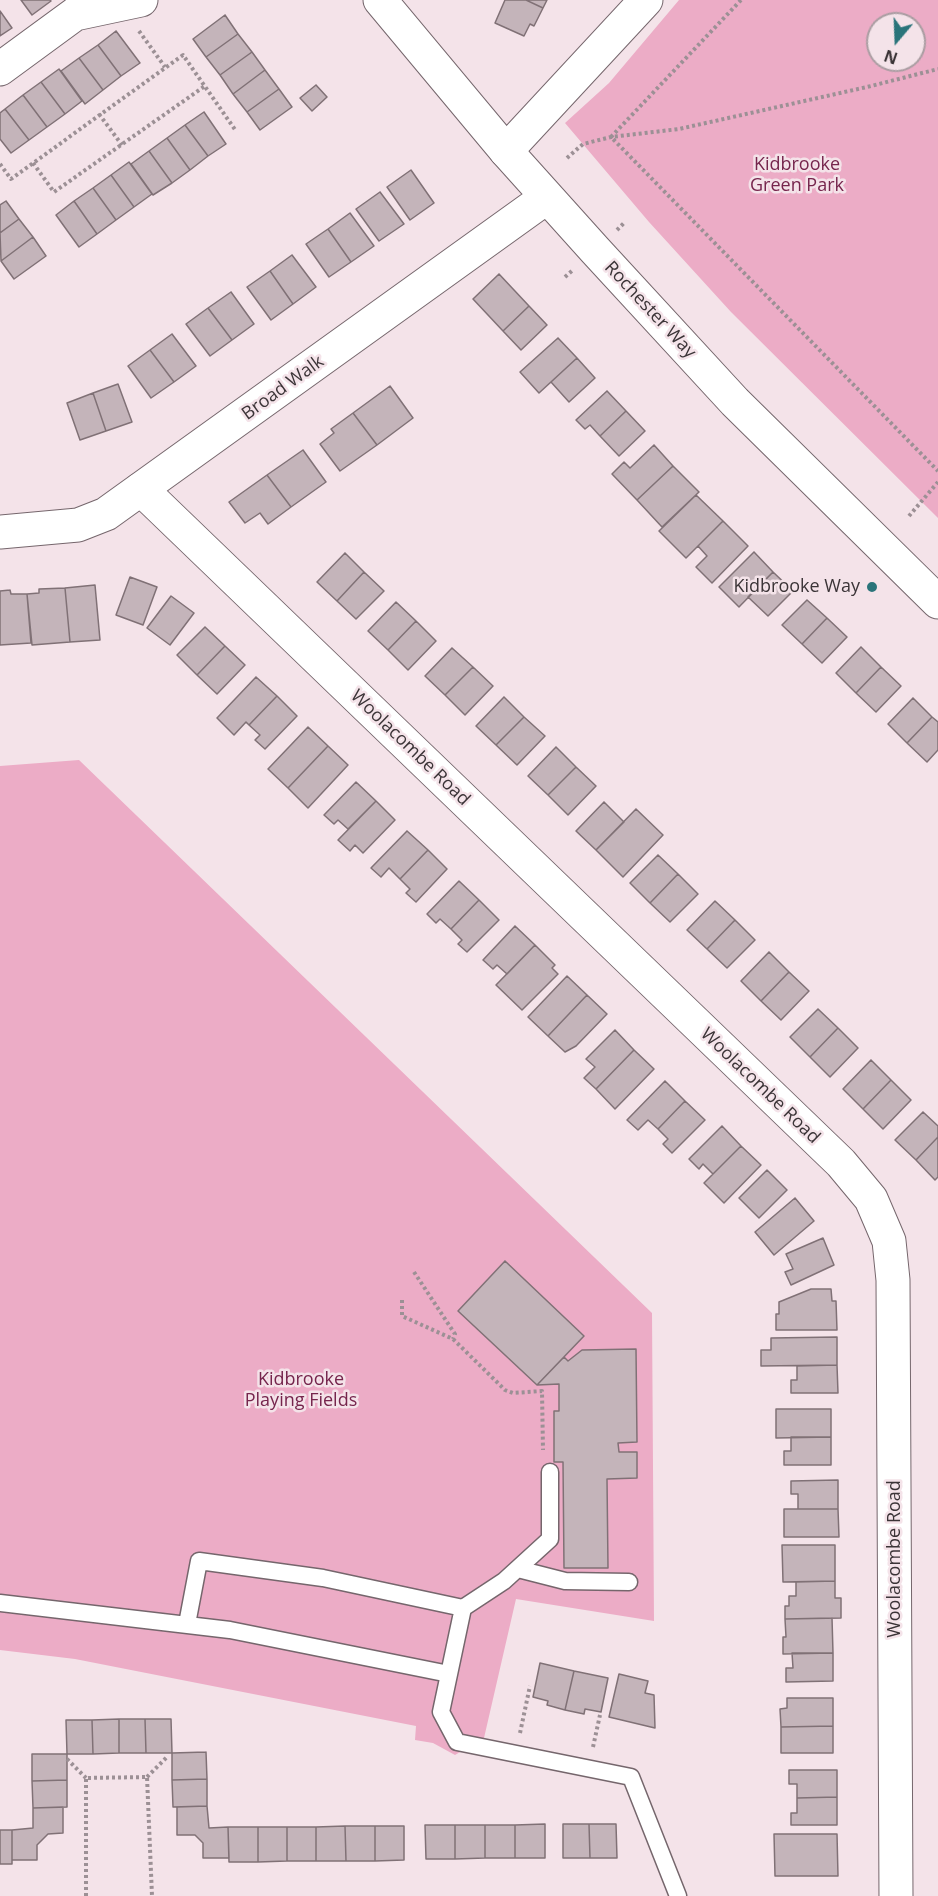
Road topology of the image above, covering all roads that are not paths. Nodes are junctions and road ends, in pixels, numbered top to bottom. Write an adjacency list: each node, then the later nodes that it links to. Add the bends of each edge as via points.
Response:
1 (380, 0): 6 (street, Rochester Way)
2 (646, 0): 6 (street)
3 (131, 3): 4 (street)
4 (70, 7): 5 (street)
5 (0, 69)
6 (506, 151): 7 (street, Rochester Way)
7 (547, 197): 8 (street, Broad Walk); 10 (street, Rochester Way, via 735,402)
8 (141, 489): 9 (street, Broad Walk, via 106,514 78,525); 19 (street, Woolacombe Road, via 841,1163 871,1199 889,1241 893,1280)
9 (0, 532)
10 (938, 602)
11 (550, 1472): 12 (lane, via 550,1539)
12 (518, 1569): 13 (lane, via 565,1581); 15 (lane)
13 (629, 1582)
14 (0, 1603): 16 (lane)
15 (464, 1608): 16 (lane, via 323,1578 199,1561); 17 (lane)
16 (187, 1624): 17 (lane)
17 (449, 1674): 18 (lane, via 441,1712 457,1742 631,1777)
18 (678, 1896)
19 (896, 1896)

